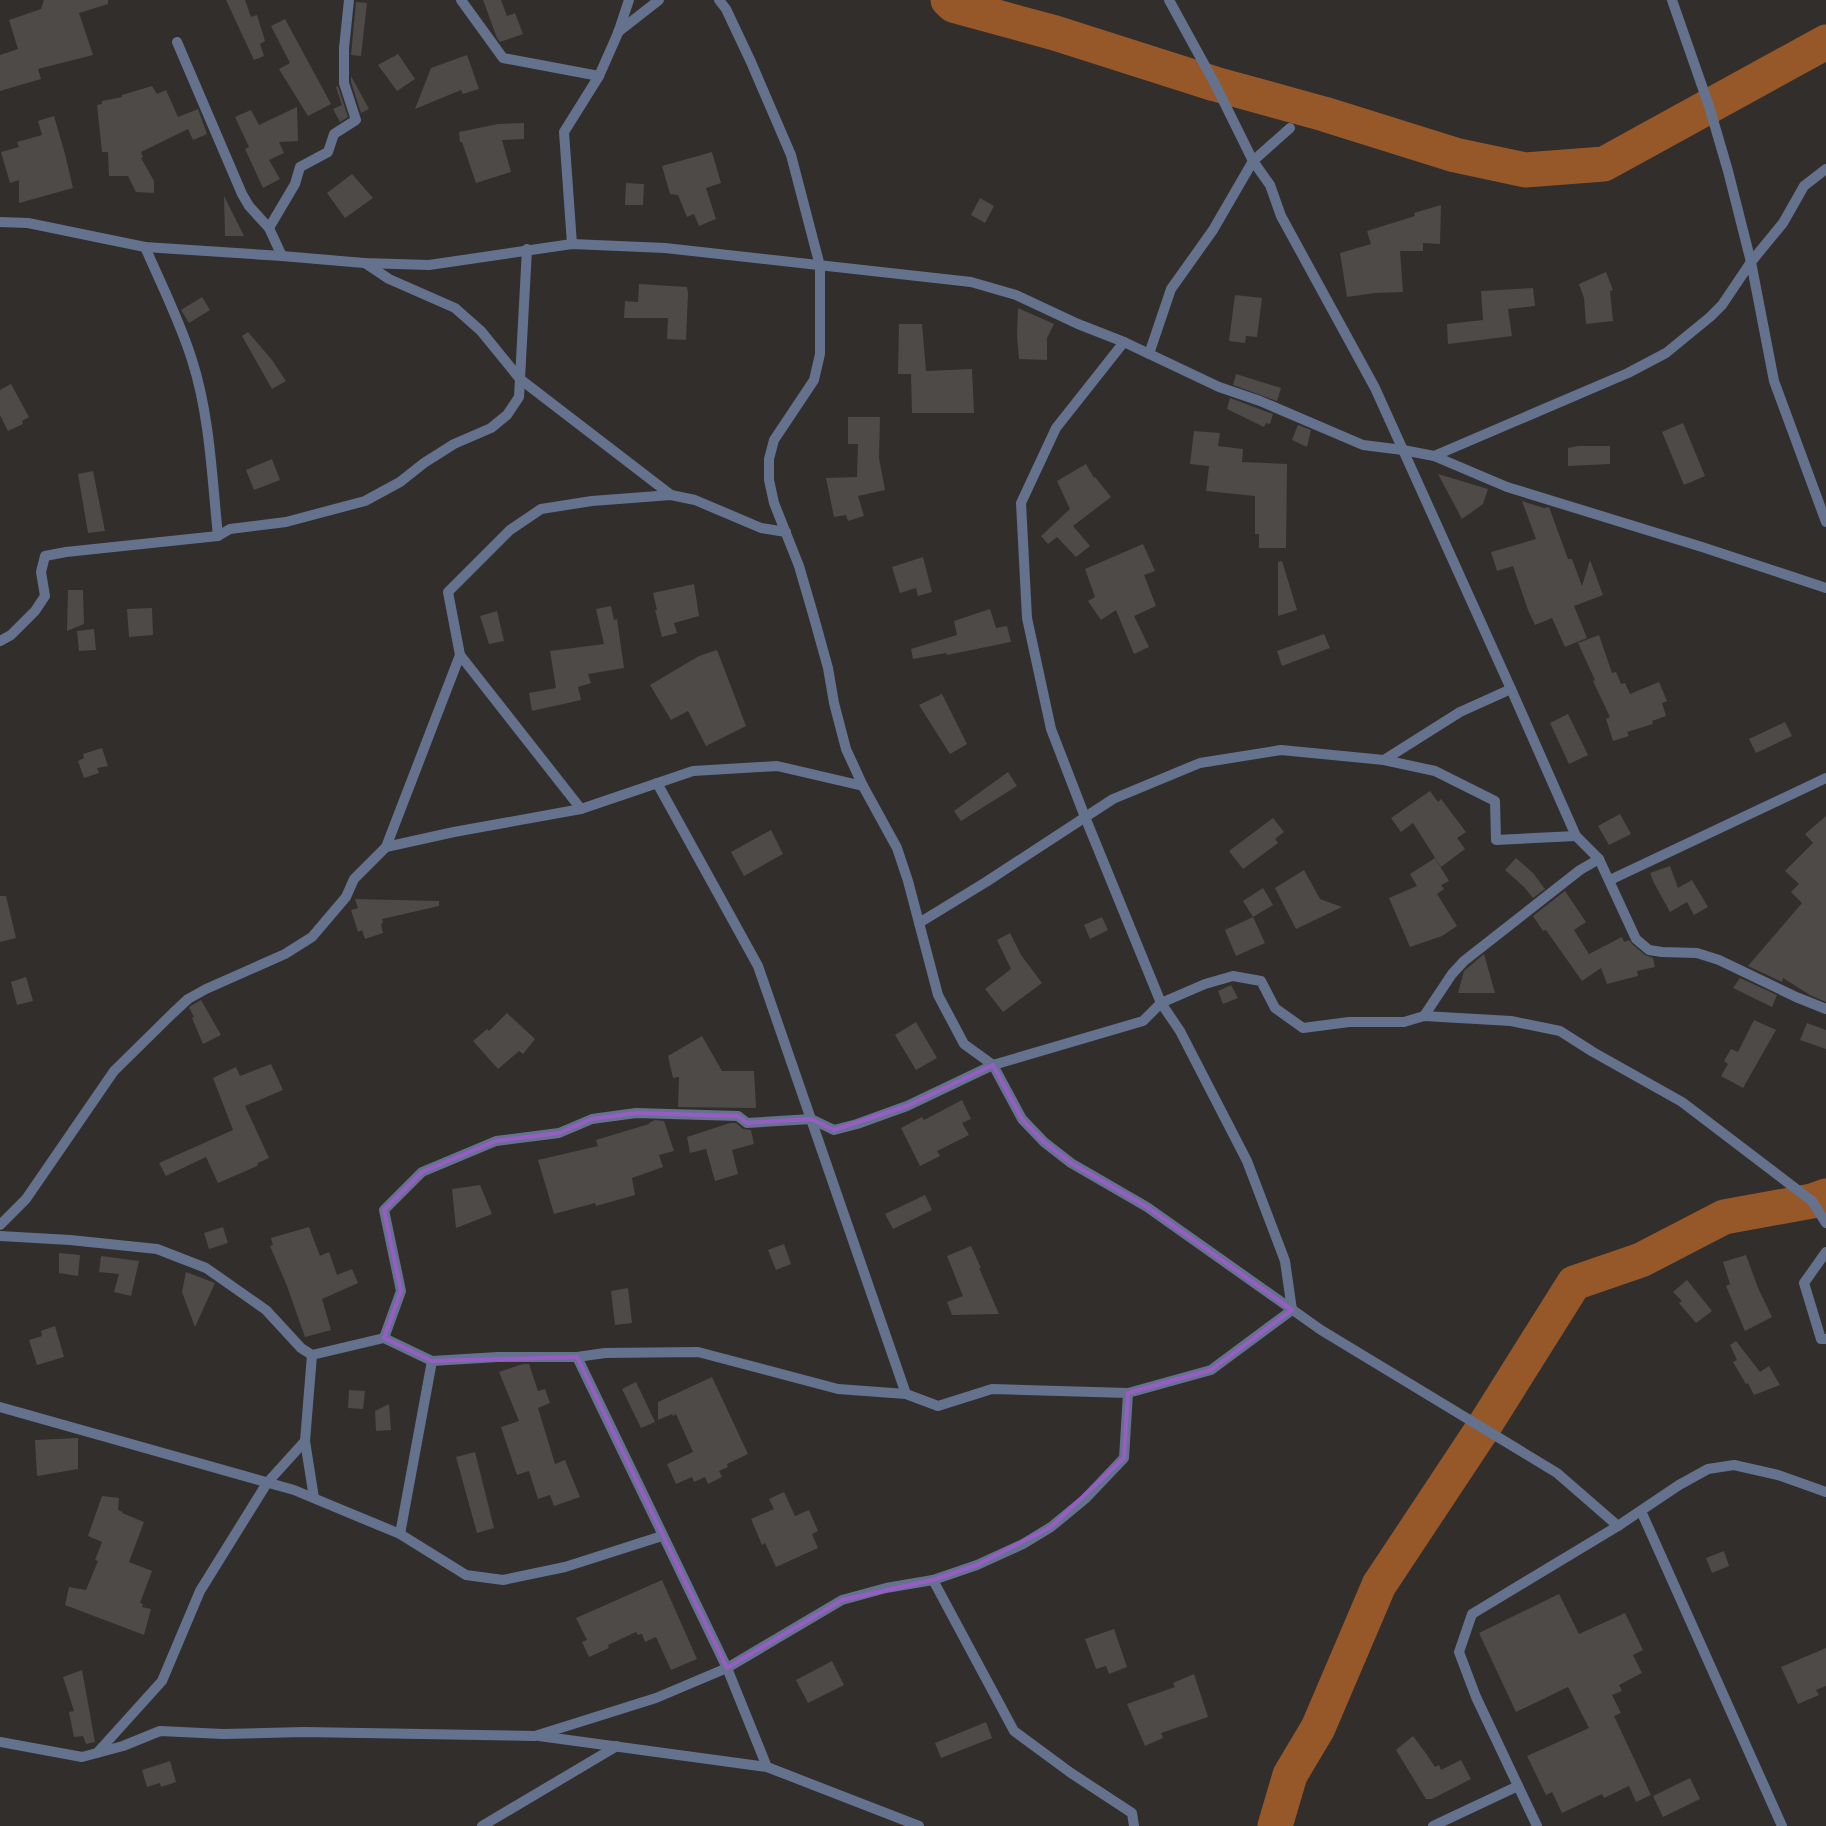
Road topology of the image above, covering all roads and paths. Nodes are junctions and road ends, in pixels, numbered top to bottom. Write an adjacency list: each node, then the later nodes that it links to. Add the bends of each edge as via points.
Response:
1 (349, 0): 17 (street, via 344,83 356,120 334,134 328,152 300,167 294,184)
2 (461, 0): 12 (street, via 503,58)
3 (629, 0): 10 (street)
4 (659, 0): 10 (street)
5 (719, 0): 24 (street, via 743,44 791,155)
6 (1169, 0): 14 (street)
7 (1672, 0): 9 (street)
8 (1682, 0): 9 (street)
9 (1676, 12): 22 (street, via 1709,106)
10 (618, 33): 12 (street)
11 (176, 42): 17 (street, via 242,194)
12 (599, 76): 18 (street, via 564,132)
13 (1290, 128): 14 (street)
14 (1254, 161): 26 (street, via 1213,230 1171,289); 28 (street, via 1270,185 1281,216 1375,388)
15 (1826, 169): 22 (street, via 1804,186 1783,223)
16 (0, 222): 19 (street, via 28,223)
17 (268, 228): 21 (street)
18 (572, 244): 20 (street); 24 (street, via 665,248)
19 (145, 248): 21 (street); 33 (street, via 192,360 202,400)
20 (527, 249): 23 (street, via 429,265); 27 (street)
21 (282, 256): 23 (street)
22 (1751, 262): 29 (street, via 1722,305 1666,353 1628,373); 31 (street, via 1774,381)
23 (364, 263): 27 (street, via 389,279 455,308 481,331)
24 (820, 266): 25 (street, via 971,282 1016,295); 32 (street, via 820,354 814,380 774,440 769,459 774,503)
25 (1124, 342): 26 (street); 43 (street, via 1056,428 1021,503 1027,618 1051,729)
26 (1149, 354): 28 (street, via 1219,387 1363,444)
27 (520, 379): 30 (street); 33 (street, via 518,397 507,415 491,428 454,444 400,482 365,501 286,522 230,530)
28 (1403, 450): 29 (street); 37 (street)
29 (1434, 456): 34 (street, via 1507,486)
30 (671, 495): 32 (street, via 718,508 761,528); 36 (street, via 541,509 510,530 448,592)
31 (1826, 522)
32 (786, 532): 41 (street, via 828,668 846,749)
33 (218, 536): 35 (street, via 45,556 41,572 45,596 35,611 11,635)
34 (1826, 588)
35 (0, 641)
36 (460, 655): 42 (street); 45 (street)
37 (1511, 689): 38 (street, via 1460,712); 44 (street)
38 (1384, 760): 43 (street, via 1281,750 1200,763 1113,799); 44 (street, via 1435,771 1495,801 1496,840)
39 (1826, 778): 47 (street)
40 (657, 783): 41 (street, via 692,771 777,766); 42 (street); 53 (street, via 758,966)
41 (863, 786): 48 (street, via 897,848)
42 (581, 808): 45 (street)
43 (1085, 818): 48 (street); 49 (street)
44 (1576, 836): 46 (street)
45 (386, 847): 55 (street, via 354,879 346,897 312,937 285,954 206,989 173,1013 114,1071 26,1200)
46 (1599, 859): 47 (street); 51 (street, via 1580,870 1464,961)
47 (1610, 880): 50 (street, via 1636,940 1649,950 1697,954 1718,960)
48 (919, 923): 52 (street, via 938,995 964,1044)
49 (1160, 1003): 51 (street, via 1233,976 1261,981 1275,1008 1303,1028 1349,1022 1404,1022); 52 (street, via 1142,1021); 58 (street, via 1180,1031 1246,1161 1285,1261)
50 (1826, 1009)
51 (1424, 1016): 54 (street, via 1511,1021 1560,1031 1682,1102 1812,1201)
52 (993, 1065): 53 (street, via 907,1106 857,1124 834,1130); 58 (street, via 1022,1119 1044,1142 1071,1163 1147,1206)
53 (811, 1119): 59 (street, via 747,1124 738,1116 636,1113 592,1119 559,1133 496,1141 422,1172 384,1210 400,1291); 65 (street)
54 (1826, 1223)
55 (0, 1224)
56 (0, 1236): 61 (street, via 157,1249 190,1261 206,1268 266,1310 301,1348)
57 (1826, 1252): 60 (street, via 1804,1283 1821,1338)
58 (1292, 1310): 64 (street, via 1212,1370); 72 (street, via 1391,1374 1557,1473)
59 (384, 1338): 61 (street); 63 (street)
60 (1826, 1339)
61 (312, 1355): 67 (street)
62 (578, 1357): 63 (street); 65 (street, via 604,1353 698,1352 838,1389); 74 (street)
63 (432, 1361): 73 (street)
64 (1128, 1393): 65 (street, via 992,1389 938,1406); 75 (street, via 1124,1458 1085,1498 1051,1527 1023,1544)
65 (906, 1394)
66 (0, 1406): 68 (street)
67 (305, 1441): 68 (street); 70 (street)
68 (267, 1483): 70 (street); 80 (street, via 200,1591 162,1681)
69 (1826, 1492): 71 (street, via 1778,1475 1734,1465 1708,1469)
70 (314, 1498): 73 (street)
71 (1641, 1511): 72 (street); 88 (street)
72 (1618, 1526): 82 (street, via 1472,1614 1458,1652)
73 (400, 1534): 74 (street, via 466,1575 503,1580 565,1567)
74 (662, 1536): 76 (street)
75 (933, 1580): 76 (street, via 842,1600); 85 (street, via 1014,1731 1132,1813)
76 (727, 1668): 77 (street, via 656,1698); 81 (street)
77 (535, 1736): 79 (street); 80 (street, via 160,1731)
78 (0, 1742): 80 (street, via 82,1757)
79 (617, 1746): 81 (street); 83 (street)
80 (97, 1754)
81 (767, 1766): 84 (street)
82 (1518, 1786): 86 (street); 87 (street)
83 (482, 1826)
84 (919, 1826)
85 (1134, 1826)
86 (1433, 1826)
87 (1537, 1826)
88 (1782, 1826)

